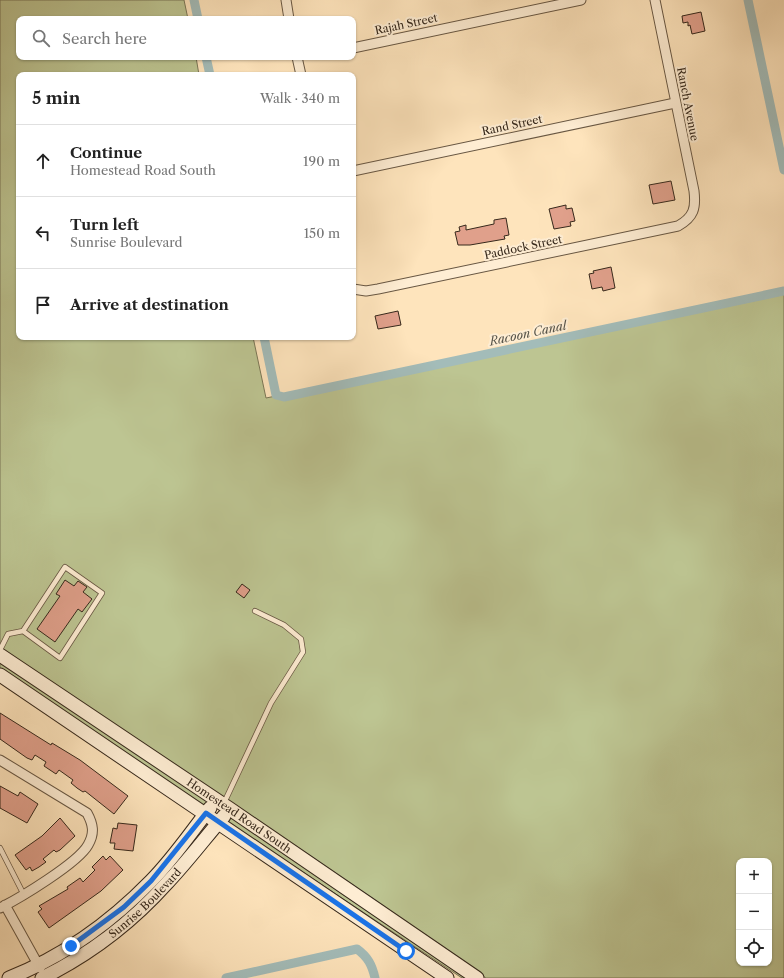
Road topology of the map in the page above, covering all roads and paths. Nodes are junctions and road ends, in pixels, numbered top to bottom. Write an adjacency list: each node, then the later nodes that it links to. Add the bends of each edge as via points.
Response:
1 (286, 0): 4 (street)
2 (581, 0): 5 (street, Rajah Street)
3 (655, 0): 8 (street, Ranch Avenue)
4 (289, 16)
5 (356, 47)
6 (300, 60): 7 (street)
7 (301, 72)
8 (675, 103): 9 (street, Rand Street); 10 (street, Ranch Avenue, via 694,191)
9 (356, 170)
10 (693, 214): 11 (street, Paddock Street, via 678,226 378,289)
11 (356, 289)
12 (255, 611): 18 (lane, via 284,625 301,639 302,652 271,703)
13 (23, 631): 13 (lane, via 65,567 102,592 60,658); 14 (lane, via 8,634)
14 (0, 650)
15 (0, 655): 18 (main road, Homestead Road South)
16 (0, 676): 19 (main road, Homestead Road South)
17 (0, 760): 22 (street, via 87,813 93,823 93,835 88,846 54,875)
18 (223, 804): 19 (main road, Sunrise Boulevard); 20 (main road, Sunrise Boulevard); 28 (main road, Homestead Road South)
19 (206, 813): 20 (main road, Homestead Road South); 24 (main road, Sunrise Boulevard, via 162,869 124,907 71,946)
20 (219, 822): 25 (main road, Sunrise Boulevard, via 167,884 130,919 108,938); 27 (main road, Homestead Road South)
21 (0, 848): 22 (lane)
22 (24, 895): 23 (street)
23 (2, 907): 24 (street)
24 (38, 964): 25 (street); 26 (main road, Sunrise Boulevard)
25 (43, 977)
26 (9, 978)
27 (446, 978)
28 (477, 978)

